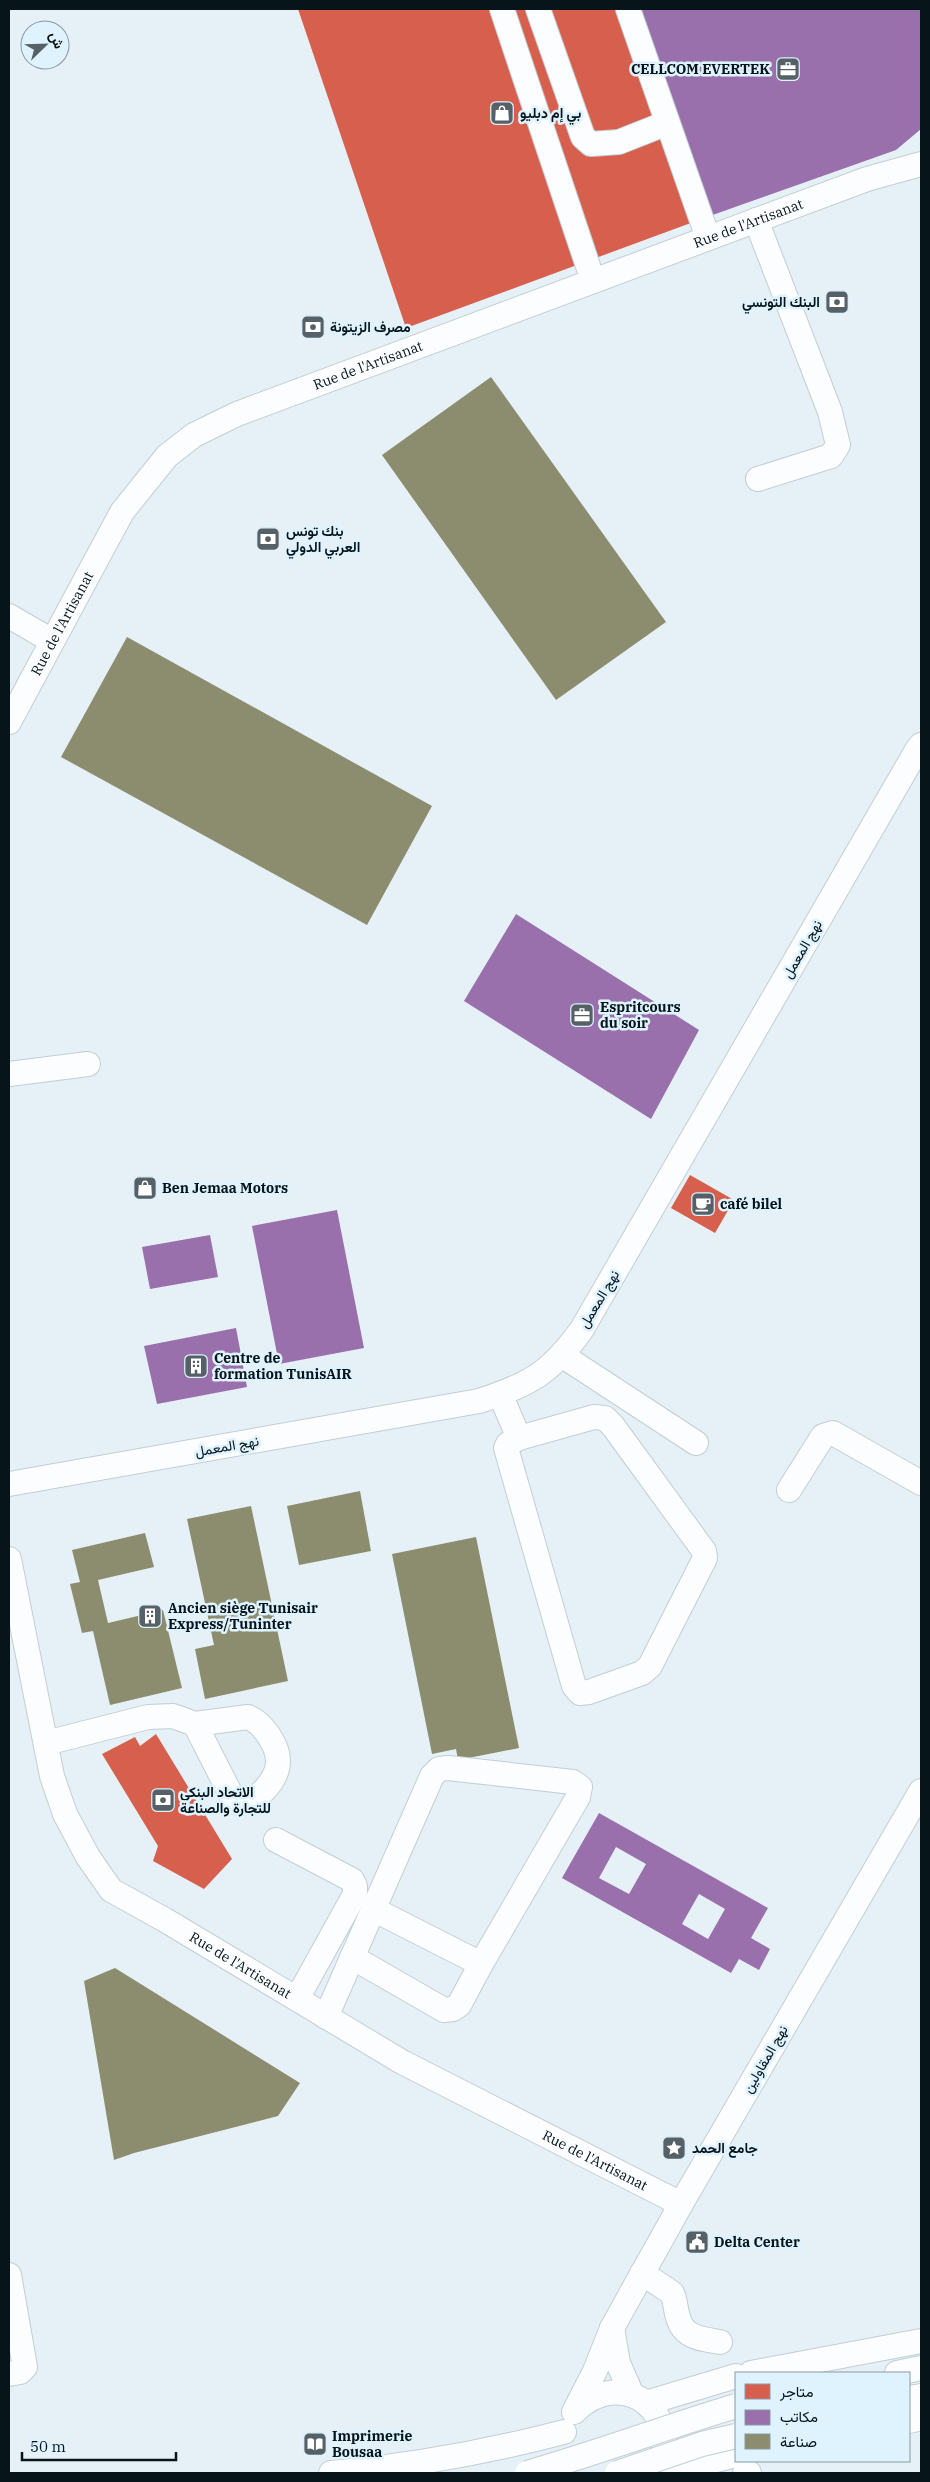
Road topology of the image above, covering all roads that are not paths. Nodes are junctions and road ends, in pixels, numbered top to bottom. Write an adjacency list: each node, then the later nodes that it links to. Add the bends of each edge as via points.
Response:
1 (502, 9): 10 (street)
2 (538, 9): 4 (street, via 583,137 591,144 619,142)
3 (628, 9): 4 (street)
4 (667, 123): 9 (street)
5 (921, 148): 7 (street, Rue de l'Artisanat)
6 (921, 164): 7 (street, Rue de l'Artisanat)
7 (867, 179): 8 (street, Rue de l'Artisanat)
8 (756, 220): 9 (street, Rue de l'Artisanat); 11 (street, via 827,404 838,445 831,456)
9 (708, 238): 10 (street, Rue de l'Artisanat)
10 (593, 281): 13 (street, Rue de l'Artisanat, via 237,414 194,435 167,456 122,512)
11 (758, 479)
12 (9, 616): 13 (street)
13 (52, 641): 14 (street, Rue de l'Artisanat)
14 (18, 684): 15 (street, Rue de l'Artisanat)
15 (9, 722)
16 (921, 745): 19 (street, نهج المعمل, via 582,1329)
17 (88, 1064): 18 (street)
18 (9, 1074)
19 (562, 1356): 20 (street, نهج المعمل, via 538,1376 515,1390); 22 (street)
20 (500, 1394): 21 (street); 24 (street, نهج المعمل, via 479,1401)
21 (519, 1438): 21 (street, via 506,1448 574,1686 580,1693 589,1692 642,1672 655,1657 705,1558 704,1550 604,1418 594,1417)
22 (696, 1443)
23 (921, 1483): 25 (street, via 833,1433 823,1436)
24 (9, 1484)
25 (789, 1490)
26 (9, 1559): 27 (street, Rue de l'Artisanat)
27 (17, 1642): 29 (street, Rue de l'Artisanat)
28 (195, 1724): 29 (street, via 173,1716 148,1717)
29 (46, 1743): 35 (street, Rue de l'Artisanat, via 52,1776 65,1814 88,1858 110,1890)
30 (921, 1791): 37 (street, نهج المقاولين)
31 (276, 1840): 35 (street, via 352,1880 355,1886 355,1894)
32 (373, 1909): 33 (street); 34 (street); 34 (street, via 432,1776 439,1769 572,1782 580,1787 578,1797)
33 (352, 1957): 34 (street, via 444,2010 454,2010 459,2005); 36 (street)
34 (481, 1964)
35 (297, 1999): 36 (street, Rue de l'Artisanat)
36 (326, 2017): 37 (street, Rue de l'Artisanat, via 402,2062)
37 (681, 2204): 38 (street, نهج المقاولين)
38 (642, 2274): 41 (street, نهج المقاولين); 43 (street, via 672,2294 684,2330 693,2337)
39 (9, 2275): 40 (street)
40 (13, 2324): 47 (street, via 25,2367 20,2372)
41 (612, 2328): 49 (street, via 618,2363); 51 (street, نهج المقاولين)
42 (921, 2341): 45 (street)
43 (720, 2342)
44 (921, 2368): 46 (street)
45 (756, 2372)
46 (902, 2372)
47 (9, 2374)
48 (735, 2376): 49 (street)
49 (639, 2399): 51 (street, via 616,2392 600,2394 585,2401); 58 (street, via 660,2422 666,2444)
50 (735, 2406): 55 (street, bridge)
51 (569, 2422): 54 (street, via 462,2456); 56 (street, via 563,2446)
52 (735, 2436): 57 (street, bridge)
53 (735, 2455): 59 (street)
54 (331, 2473)
55 (527, 2473)
56 (572, 2473)
57 (617, 2473)
58 (656, 2473)
59 (676, 2473)

